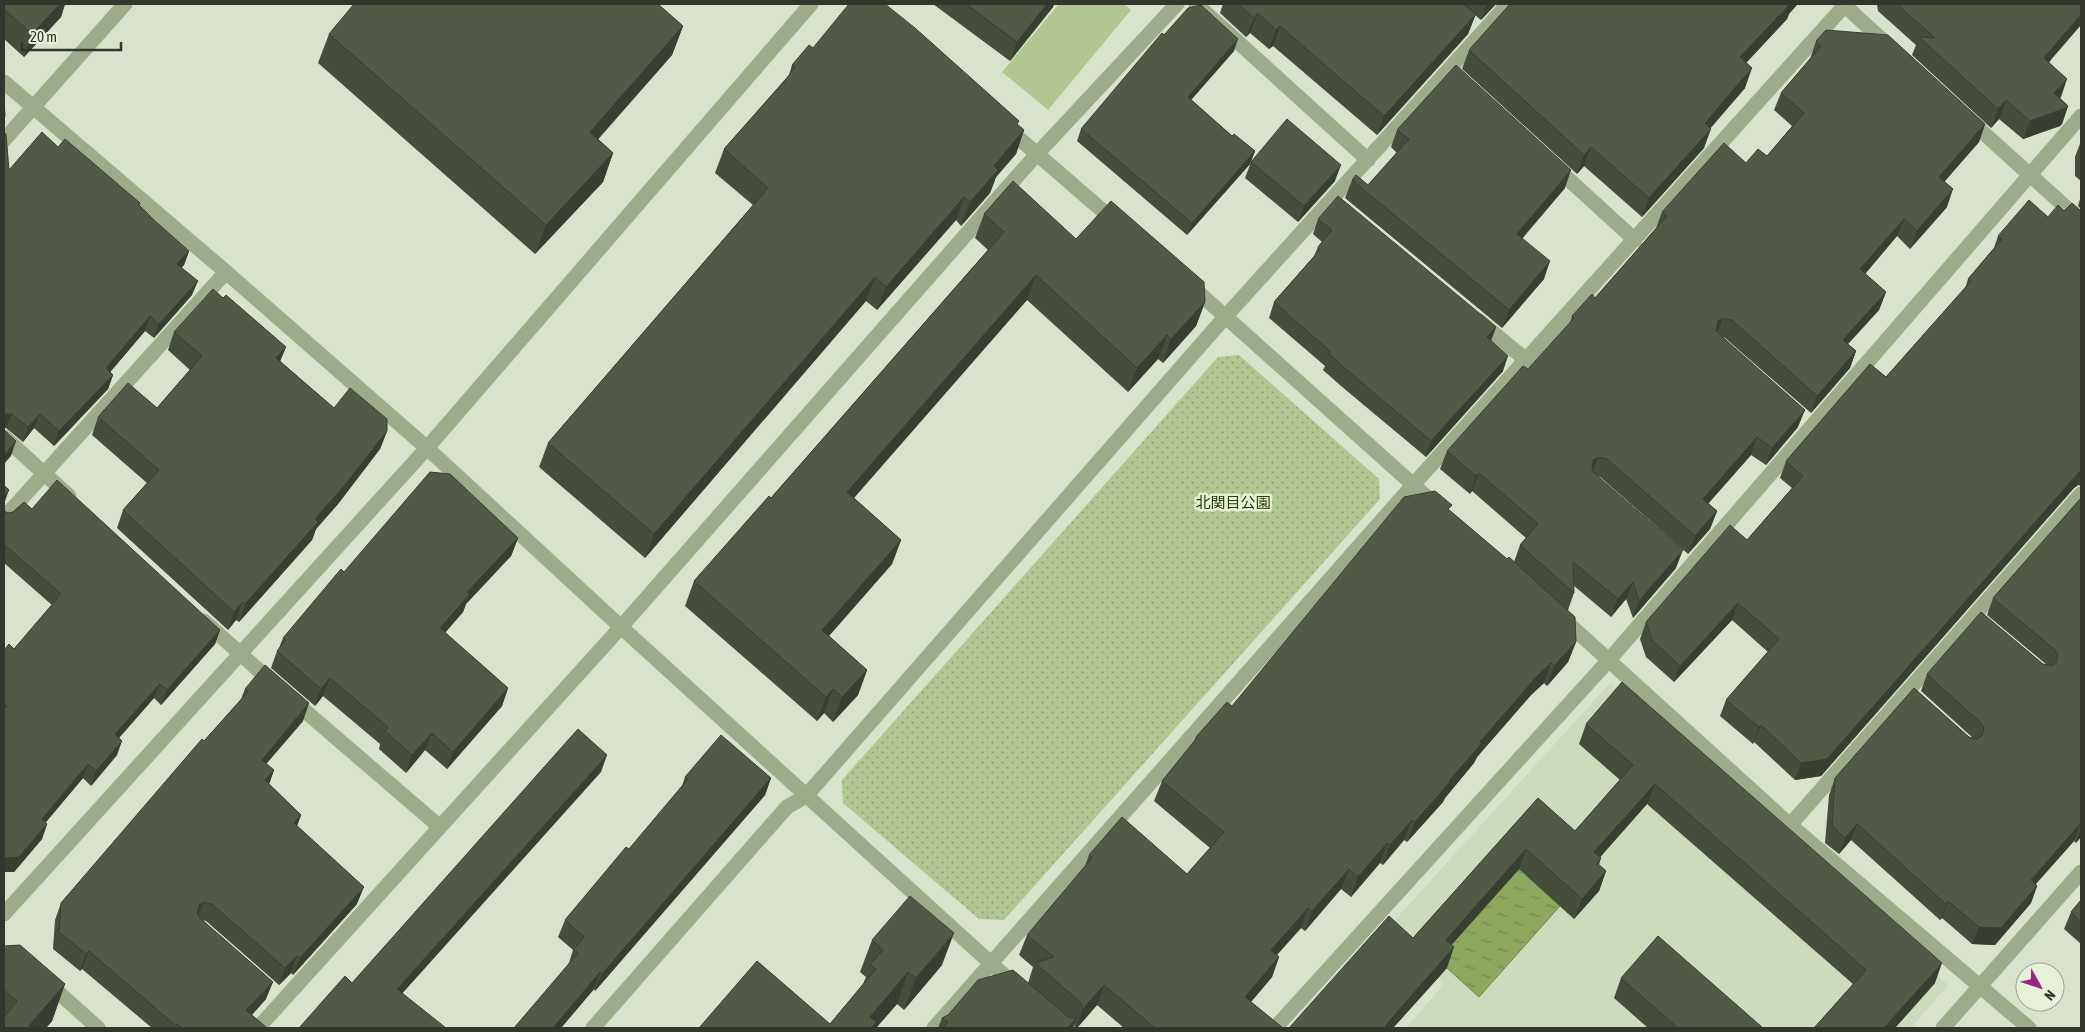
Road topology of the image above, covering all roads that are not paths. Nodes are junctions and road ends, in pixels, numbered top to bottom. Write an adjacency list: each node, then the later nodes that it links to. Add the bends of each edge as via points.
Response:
1 (125, 4): 11 (street)
2 (810, 4): 31 (street)
3 (1177, 4): 16 (street)
4 (1196, 4): 18 (street)
5 (1508, 4): 8 (street)
6 (1845, 4): 9 (street); 22 (street)
7 (1469, 22): 8 (street)
8 (1482, 33): 18 (street, via 1453,73)
9 (1901, 58)
10 (4, 82): 11 (street)
11 (33, 108): 15 (street); 23 (street)
12 (1958, 110): 19 (street)
13 (992, 115): 16 (street)
14 (2081, 116): 19 (street)
15 (4, 140)
16 (1036, 155): 21 (street); 43 (street)
17 (1542, 155): 22 (street)
18 (1368, 160): 26 (street, via 1337,203)
19 (2029, 175): 20 (street); 29 (street)
20 (2081, 221)
21 (1128, 232)
22 (1635, 240): 27 (street)
23 (226, 272): 31 (street); 32 (street)
24 (1181, 277): 26 (street)
25 (1466, 311): 27 (street)
26 (1226, 316): 33 (street); 49 (street)
27 (1526, 360): 33 (street)
28 (1798, 414): 29 (street)
29 (1812, 427): 39 (street)
30 (4, 437): 32 (street)
31 (427, 448): 43 (street); 45 (street)
32 (44, 473): 35 (street); 37 (street)
33 (1413, 485): 36 (street); 54 (street)
34 (2081, 494): 42 (street)
35 (80, 506)
36 (1449, 517)
37 (4, 518)
38 (1675, 555): 39 (street)
39 (1690, 568): 46 (street)
40 (1551, 608): 46 (street)
41 (196, 613): 45 (street)
42 (1974, 616): 44 (street); 47 (street)
43 (621, 627): 49 (street); 51 (street)
44 (1988, 627)
45 (239, 653): 51 (street); 53 (street)
46 (1609, 660): 50 (street); 64 (street)
47 (1907, 691): 48 (street); 50 (street)
48 (1921, 703)
49 (806, 796): 54 (street); 62 (street, via 787,807)
50 (1790, 825): 56 (street)
51 (440, 827): 59 (street)
52 (2081, 872): 56 (street)
53 (4, 914)
54 (991, 965): 58 (street); 63 (street)
55 (40, 976): 60 (street)
56 (1981, 986): 65 (street); 66 (street)
57 (269, 989): 59 (street)
58 (1028, 996)
59 (283, 1001): 61 (street)
60 (98, 1028)
61 (258, 1028)
62 (593, 1028)
63 (934, 1028)
64 (1275, 1028)
65 (1944, 1028)
66 (2029, 1028)

